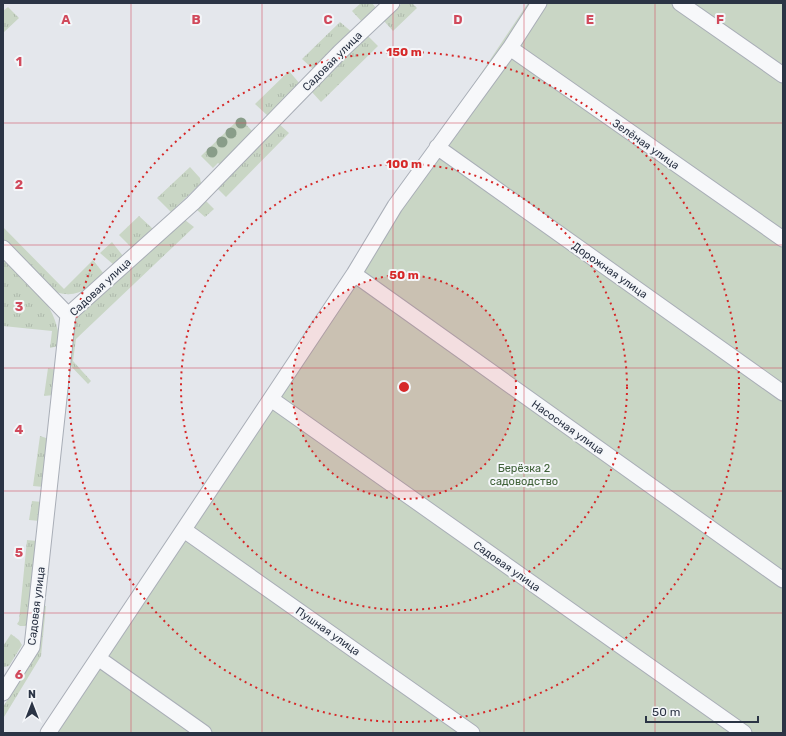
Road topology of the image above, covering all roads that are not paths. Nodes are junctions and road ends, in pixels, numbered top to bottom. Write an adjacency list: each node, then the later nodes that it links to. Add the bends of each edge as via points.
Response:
1 (392, 3): 10 (street, Садовая улица, via 340,52 193,203)
2 (539, 3): 4 (street)
3 (680, 3): 5 (street)
4 (510, 48): 6 (street); 7 (street, Зелёная улица)
5 (783, 75)
6 (437, 147): 9 (street, via 396,206); 11 (street, Дорожная улица)
7 (783, 239)
8 (3, 248): 10 (street)
9 (354, 274): 12 (street); 14 (street, Насосная улица)
10 (68, 315): 16 (street, Садовая улица, via 32,647)
11 (783, 393)
12 (271, 399): 13 (street); 20 (street, Садовая улица)
13 (184, 530): 15 (street); 19 (street, Пушная улица)
14 (783, 580)
15 (98, 658): 17 (street); 18 (street)
16 (3, 693)
17 (48, 733)
18 (204, 733)
19 (472, 733)
20 (744, 733)

